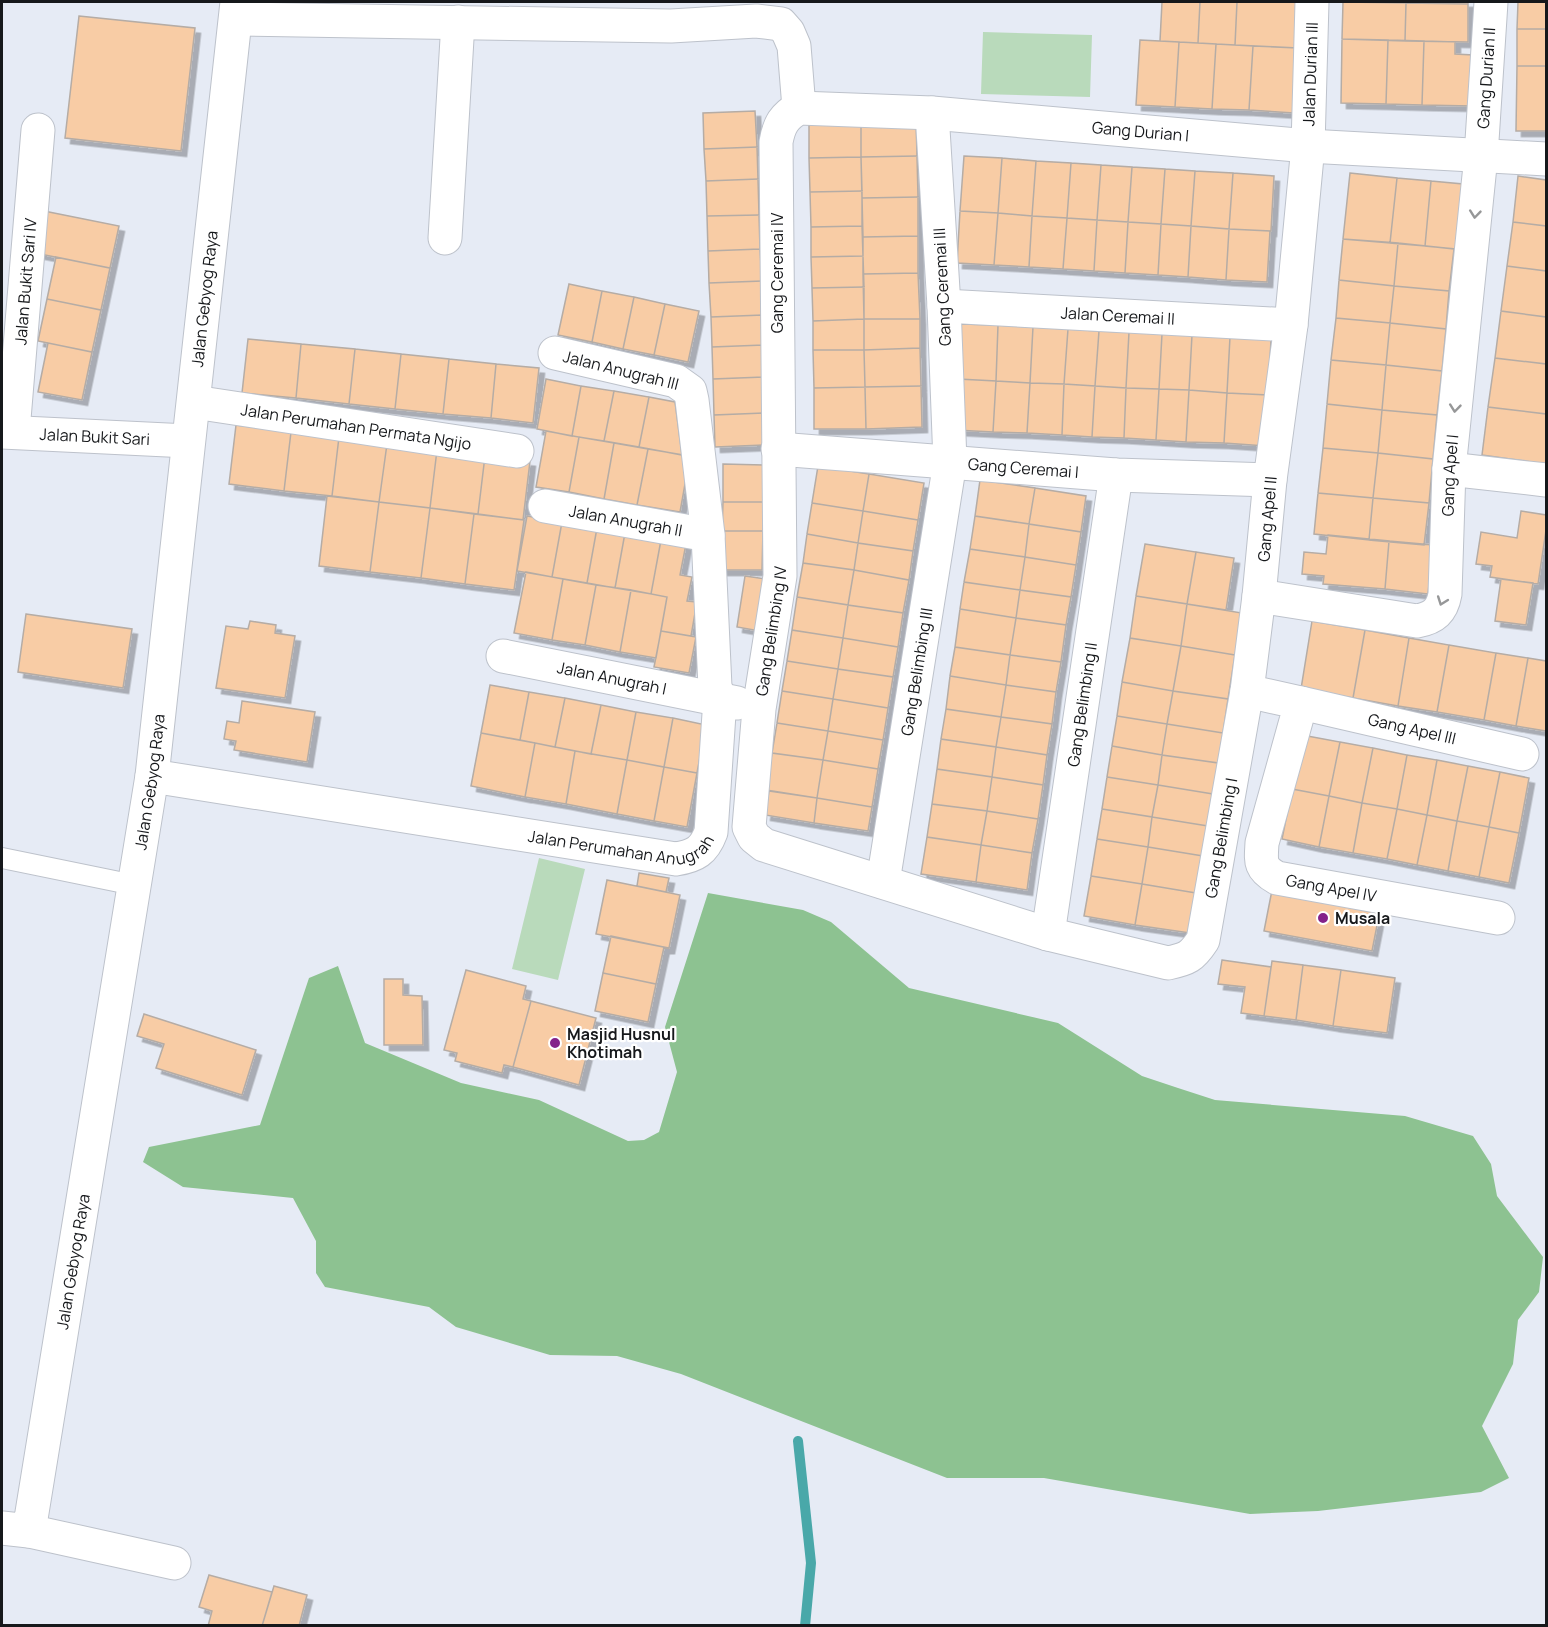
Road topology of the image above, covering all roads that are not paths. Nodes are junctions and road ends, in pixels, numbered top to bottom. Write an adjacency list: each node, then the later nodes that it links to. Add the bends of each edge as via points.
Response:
1 (1312, 2): 8 (street, Jalan Durian III)
2 (1491, 2): 9 (street, Gang Durian II)
3 (236, 10): 4 (street); 15 (street, Jalan Gebyog Raya)
4 (458, 22): 5 (street, via 781,24 794,46); 11 (street)
5 (799, 108): 6 (street, Gang Durian I); 19 (street, Gang Ceremai IV, via 787,114 776,142)
6 (932, 113): 8 (street, Gang Durian I); 12 (street, Gang Ceremai III)
7 (38, 130): 17 (street, Jalan Bukit Sari IV)
8 (1308, 146): 9 (street, Gang Durian I); 13 (street, Gang Apel II)
9 (1481, 156): 10 (street, Gang Durian I); 22 (street, Gang Apel I, one-way to 22)
10 (1546, 159)
11 (445, 238)
12 (944, 306): 13 (street, Jalan Ceremai II); 21 (street, Gang Ceremai III)
13 (1291, 324): 24 (street, Gang Apel II)
14 (555, 353): 16 (street, Jalan Anugrah III, via 676,381 690,391)
15 (194, 402): 18 (street, Jalan Gebyog Raya); 20 (street, Jalan Perumahan Permata Ngijo)
16 (695, 422): 27 (street, Jalan Perumahan Anugrah)
17 (7, 431): 18 (street, Jalan Bukit Sari)
18 (188, 441): 35 (street, Jalan Gebyog Raya)
19 (778, 449): 21 (street, Gang Ceremai I); 33 (street, Gang Belimbing IV, via 780,576)
20 (517, 451)
21 (950, 462): 23 (street, Gang Ceremai I); 37 (street, Gang Belimbing III)
22 (1449, 469): 25 (street); 28 (street, Gang Apel I, one-way to 28, via 1445,594 1443,604 1429,619 1418,621)
23 (1116, 475): 24 (street, Gang Ceremai I); 40 (street, Gang Belimbing II)
24 (1270, 480): 28 (street, Gang Apel II)
25 (1546, 480)
26 (545, 506): 27 (street, Jalan Anugrah II)
27 (708, 535): 31 (street, Jalan Perumahan Anugrah, via 715,687)
28 (1259, 596): 30 (street, Gang Apel II)
29 (503, 656): 31 (street, Jalan Anugrah I)
30 (1247, 691): 32 (street); 40 (street, Gang Belimbing I, via 1203,940 1195,952 1184,960 1168,963)
31 (720, 699): 33 (street, Jalan Anugrah I); 35 (street, Jalan Perumahan Anugrah, via 711,832 702,850 676,859)
32 (1301, 703): 34 (street, Gang Apel III); 39 (street, Gang Apel IV, via 1262,843 1261,862 1266,872 1277,878)
33 (759, 709): 37 (street, Gang Belimbing IV, via 749,827 754,837 764,845)
34 (1522, 754)
35 (152, 776): 38 (street, Jalan Gebyog Raya)
36 (2, 858): 38 (lane)
37 (883, 882): 40 (street)
38 (134, 885): 41 (street, Jalan Gebyog Raya)
39 (1498, 918)
40 (1048, 934)
41 (15, 1530): 42 (street)
42 (174, 1563)

